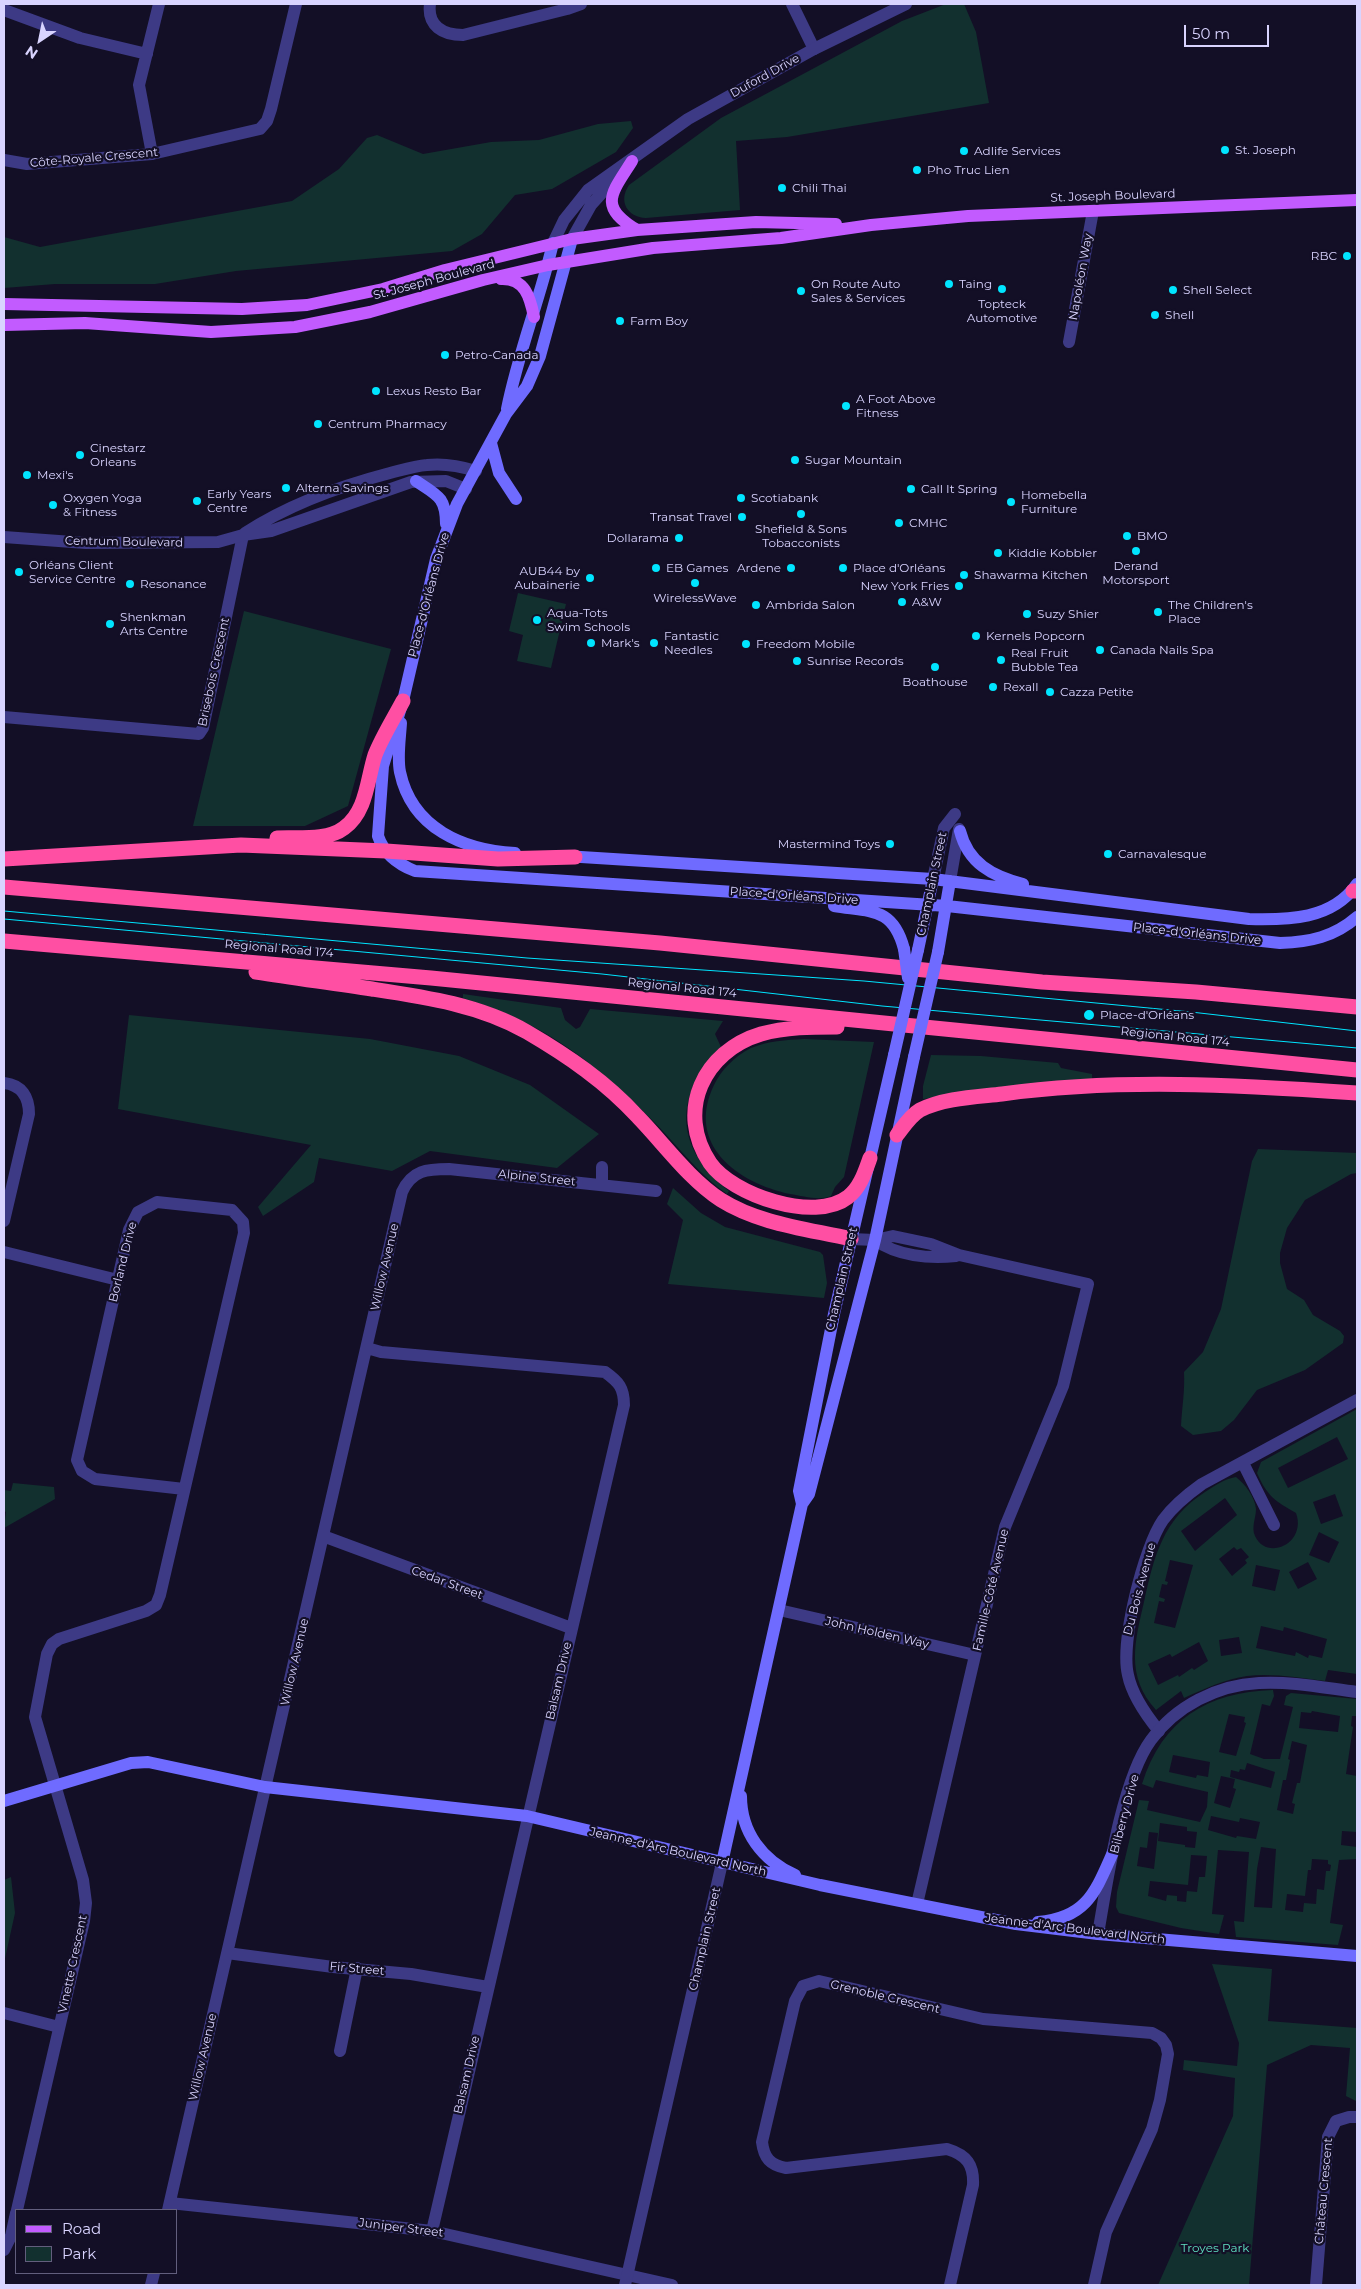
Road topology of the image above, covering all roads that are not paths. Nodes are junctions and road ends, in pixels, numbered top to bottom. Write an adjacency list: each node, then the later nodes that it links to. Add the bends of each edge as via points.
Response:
1 (159, 4): 9 (street)
2 (296, 4): 10 (street, Côte-Royale Crescent, via 264,126 251,133)
3 (430, 4): 4 (street, via 433,23 449,35 463,35)
4 (581, 4)
5 (792, 4): 8 (street)
6 (906, 4): 8 (street, Duford Drive)
7 (4, 10): 9 (street, via 80,38)
8 (814, 49): 12 (street, Duford Drive, via 711,105)
9 (147, 54): 10 (street, via 139,85)
10 (152, 154): 11 (street, Côte-Royale Crescent, via 27,164)
11 (4, 160)
12 (632, 161): 16 (main road, via 613,192 612,203 619,218); 17 (street, Duford Drive, via 591,205); 18 (street, Duford Drive, via 588,190 564,220)
13 (1357, 200): 14 (main road, St. Joseph Boulevard)
14 (1093, 211): 15 (main road, St. Joseph Boulevard, via 968,216); 27 (street, Napoléon Way)
15 (871, 225): 16 (main road, St. Joseph Boulevard, via 756,222); 19 (main road, St. Joseph Boulevard, via 781,238 654,248)
16 (637, 230): 17 (main road, St. Joseph Boulevard)
17 (572, 239): 18 (main road, St. Joseph Boulevard); 19 (main road, Place-d'Orléans Drive)
18 (554, 243): 20 (main road, Place-d'Orléans Drive); 23 (main road, St. Joseph Boulevard, via 383,289 308,305 242,309)
19 (565, 263): 20 (main road, St. Joseph Boulevard); 28 (main road, Place-d'Orléans Drive, via 540,356 527,386)
20 (548, 266): 21 (main road, St. Joseph Boulevard); 24 (main road, Place-d'Orléans Drive)
21 (483, 280): 24 (main road, via 507,279 525,288); 26 (main road, St. Joseph Boulevard, via 370,312 305,326 252,331)
22 (4, 304): 23 (main road, St. Joseph Boulevard)
23 (158, 307): 26 (main road)
24 (534, 317): 28 (main road, Place-d'Orléans Drive)
25 (4, 325): 26 (main road, St. Joseph Boulevard, via 85,323)
26 (158, 329)
27 (1068, 342)
28 (506, 414): 29 (main road, Place-d'Orléans Drive)
29 (491, 444): 30 (main road, Place-d'Orléans Drive); 33 (main road, via 499,473)
30 (476, 471): 32 (main road, Place-d'Orléans Drive); 35 (street, Centrum Boulevard, via 455,465 430,464 373,477 266,519)
31 (416, 481): 32 (street, Centrum Boulevard, via 446,480); 34 (main road, via 438,496 446,508); 35 (street, Centrum Boulevard, via 271,531)
32 (466, 489): 34 (main road, Place-d'Orléans Drive)
33 (516, 499)
34 (446, 529): 37 (main road, Place-d'Orléans Drive, via 428,588)
35 (243, 535): 36 (street, Centrum Boulevard, via 218,542 152,543 86,543); 38 (street, Brisebois Crescent, via 203,728 199,734)
36 (4, 537)
37 (403, 700): 40 (highway, via 376,755 362,804 344,828 330,834); 41 (main road, Place-d'Orléans Drive, via 383,766 378,836); 42 (main road, Place-d'Orléans Drive, via 400,771 405,789 424,819 438,832 478,848)
38 (4, 717)
39 (960, 831): 44 (street, Champlain Street, via 954,814 944,828); 45 (street, Champlain Street); 49 (main road, via 969,855 986,870 1012,881)
40 (241, 845): 41 (highway); 43 (highway)
41 (386, 851): 42 (highway, via 498,859); 48 (main road, Place-d'Orléans Drive, via 401,866 415,871)
42 (575, 857): 44 (main road, Place-d'Orléans Drive)
43 (4, 859)
44 (933, 879): 45 (main road, Place-d'Orléans Drive); 50 (main road, Champlain Street)
45 (950, 881): 49 (main road, Place-d'Orléans Drive); 51 (main road, Champlain Street)
46 (4, 887): 56 (highway, via 660,943 1042,982 1196,992)
47 (1356, 889): 49 (main road, Place-d'Orléans Drive, via 1324,910 1286,920 1248,919)
48 (755, 894): 50 (main road, Place-d'Orléans Drive); 55 (main road, bridge, via 878,912 888,917 896,927 904,948)
49 (1077, 896)
50 (928, 905): 51 (main road, Place-d'Orléans Drive); 55 (main road, Champlain Street, bridge)
51 (947, 906): 52 (main road, Place-d'Orléans Drive, via 1280,943 1318,939 1347,926); 61 (main road, Champlain Street, bridge)
52 (1357, 917)
53 (4, 941): 54 (highway, Regional Road 174)
54 (106, 949): 57 (highway, Regional Road 174); 68 (highway, via 437,999 497,1018 533,1036 595,1077 720,1199 756,1216)
55 (909, 988): 62 (main road, Champlain Street, bridge)
56 (1357, 1008)
57 (1357, 1070)
58 (1357, 1076): 62 (highway, via 836,1027 777,1030 747,1040 720,1057 698,1090 694,1118 702,1148 721,1175 749,1192 802,1207 834,1205 855,1190)
59 (4, 1083): 67 (street, via 18,1088 26,1095 29,1104)
60 (1357, 1093): 61 (highway, via 1165,1084 1071,1086 931,1106 913,1115)
61 (898, 1135): 69 (main road, Champlain Street)
62 (870, 1158): 68 (main road, Champlain Street)
63 (602, 1167): 65 (street)
64 (472, 1171): 65 (street, Alpine Street); 72 (street, Willow Avenue, via 426,1169 407,1181)
65 (602, 1185): 66 (street, Alpine Street)
66 (656, 1192)
67 (4, 1221)
68 (851, 1239): 69 (street); 76 (main road, Champlain Street, via 799,1491)
69 (875, 1240): 76 (main road, Champlain Street, via 809,1494); 81 (street, Famille-Côté Avenue, via 891,1250 931,1257 959,1255 1088,1284 1063,1386 1005,1527)
70 (4, 1252): 71 (street)
71 (118, 1280): 75 (street, Borland Drive, via 77,1460 82,1471 95,1479); 75 (street, Borland Drive, via 132,1221 146,1206 157,1202 225,1208 243,1222 244,1233)
72 (367, 1348): 78 (street, Willow Avenue); 80 (street, Balsam Drive, via 381,1352 604,1372 618,1381 624,1392 624,1405)
73 (1357, 1400): 74 (street, Du Bois Avenue)
74 (1243, 1463): 77 (street); 83 (street, Du Bois Avenue, via 1202,1484 1181,1500 1163,1520 1146,1555 1127,1640 1126,1661 1133,1688)
75 (184, 1489): 85 (street, Borland Drive, via 156,1605 60,1639 49,1649 36,1718)
76 (802, 1504): 79 (main road, Champlain Street)
77 (1274, 1525)
78 (323, 1536): 80 (street, Cedar Street); 86 (street, Willow Avenue)
79 (779, 1610): 81 (street, John Holden Way); 84 (main road, Champlain Street)
80 (571, 1628): 88 (street, Balsam Drive)
81 (975, 1655): 92 (street, Famille-Côté Avenue)
82 (1357, 1692): 83 (street, Bilberry Drive, via 1271,1682 1244,1684 1201,1698 1174,1716)
83 (1159, 1731): 89 (street, Bilberry Drive, via 1150,1741 1134,1774)
84 (741, 1774): 90 (main road, Champlain Street); 91 (main road, via 741,1812 757,1847 779,1867)
85 (55, 1785): 86 (main road, Jeanne-d'Arc Boulevard North, via 131,1763 148,1762); 87 (main road, Jeanne-d'Arc Boulevard North); 100 (street, Vinette Crescent, via 86,1903)
86 (265, 1787): 88 (main road, Jeanne-d'Arc Boulevard North); 95 (street, Willow Avenue)
87 (4, 1801)
88 (527, 1816): 90 (main road, Jeanne-d'Arc Boulevard North); 98 (street, Balsam Drive)
89 (1114, 1850): 93 (main road, via 1090,1898 1074,1913 1059,1919); 94 (street, Bilberry Drive)
90 (722, 1863): 91 (main road, Jeanne-d'Arc Boulevard North); 108 (street, Champlain Street)
91 (820, 1885): 92 (main road, Jeanne-d'Arc Boulevard North)
92 (917, 1904): 93 (main road, Jeanne-d'Arc Boulevard North)
93 (1016, 1924): 94 (main road, Jeanne-d'Arc Boulevard North)
94 (1098, 1934): 96 (main road, Jeanne-d'Arc Boulevard North)
95 (227, 1953): 97 (street, Fir Street); 103 (street, Willow Avenue)
96 (1357, 1956)
97 (357, 1968): 98 (street, Fir Street); 101 (street)
98 (488, 1987): 106 (street, Balsam Drive)
99 (4, 2013): 100 (street, Vinette Crescent)
100 (59, 2026): 104 (street, Vinette Crescent)
101 (340, 2051)
102 (1357, 2117): 112 (street, Château Crescent, via 1336,2121 1328,2136)
103 (169, 2207): 106 (street, Juniper Street)
104 (18, 2209)
105 (15, 2220): 107 (street, Vinette Crescent)
106 (432, 2230): 108 (street, Juniper Street)
107 (4, 2250)
108 (627, 2280): 109 (street, Juniper Street)
109 (672, 2285)
110 (950, 2285): 111 (street, Grenoble Crescent, via 974,2173 970,2162 959,2153 947,2149 786,2168 769,2162 763,2153 762,2142 795,2001 804,1986 819,1981 982,2018 1152,2033 1161,2038 1168,2054 1160,2100 1152,2129 1106,2232)
111 (1094, 2285)
112 (1316, 2285)

